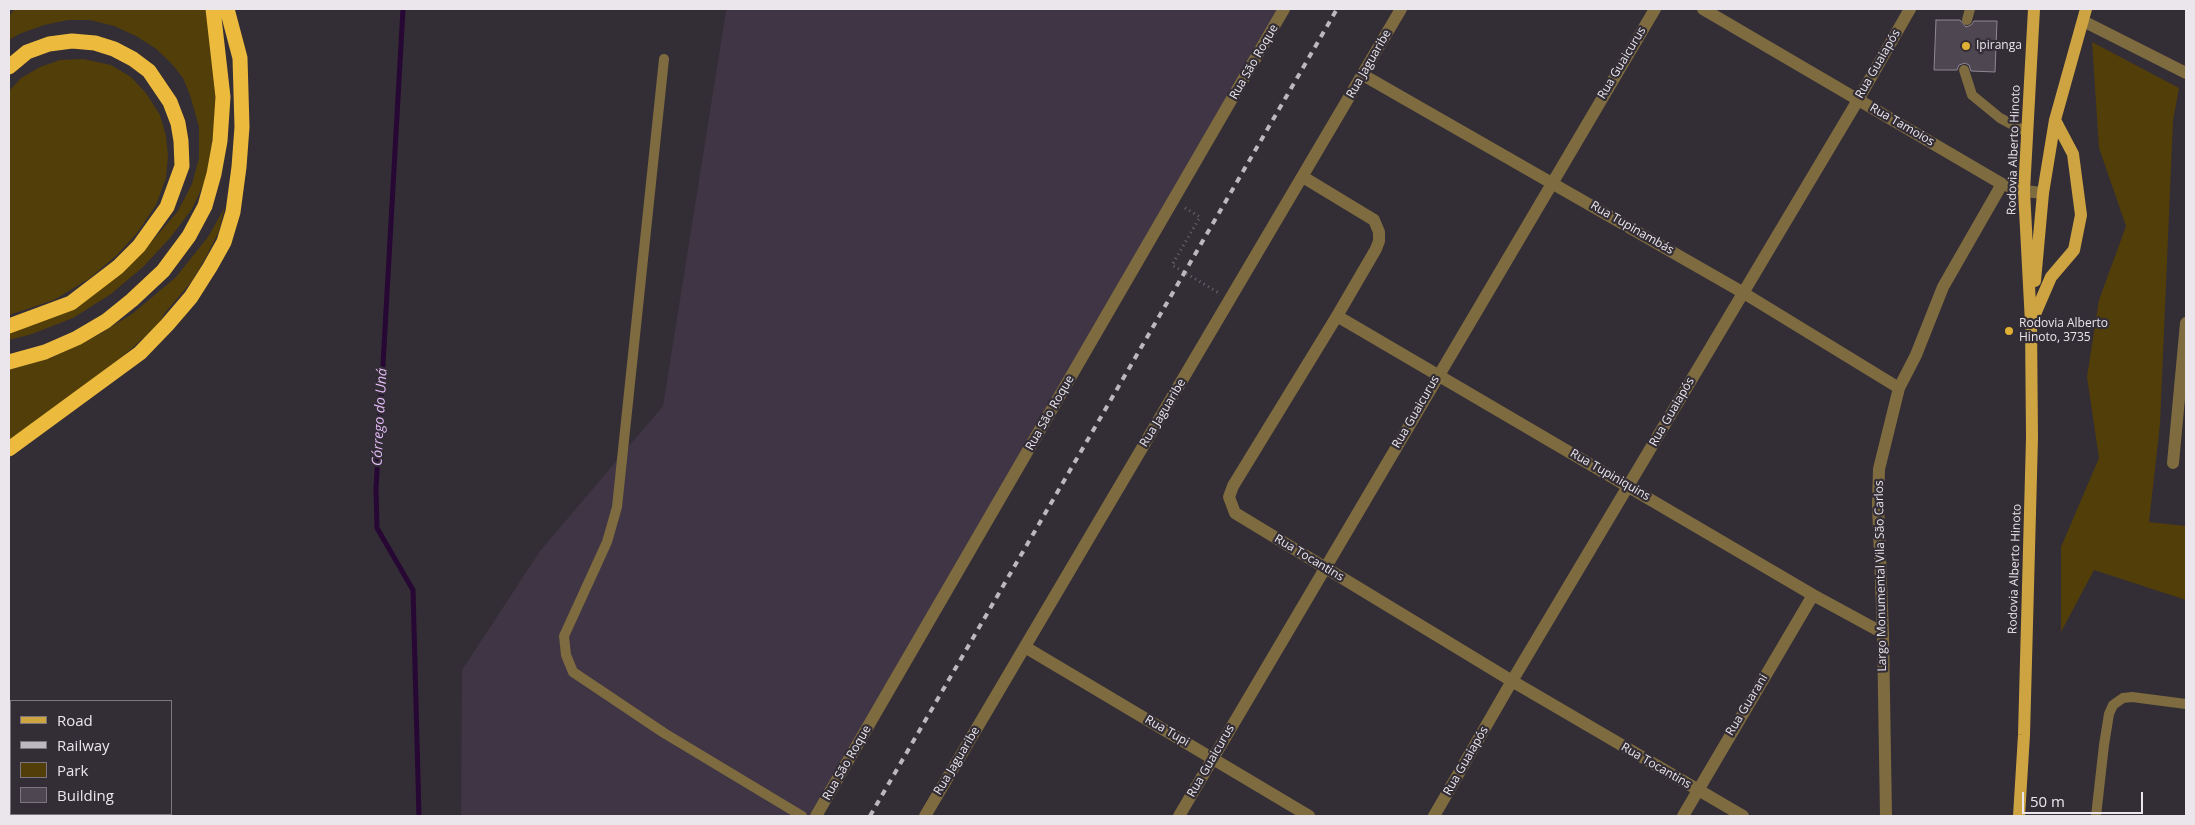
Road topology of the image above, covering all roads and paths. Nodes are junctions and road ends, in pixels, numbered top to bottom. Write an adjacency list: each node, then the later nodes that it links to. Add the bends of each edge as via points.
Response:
1 (213, 9): 32 (highway, via 223,96 220,141 205,206 189,236 163,271 106,321 53,349)
2 (227, 9): 35 (highway, via 240,58 242,127 233,212 224,242 191,297 140,353)
3 (1284, 9): 47 (street, Rua São Roque)
4 (1401, 9): 16 (street, Rua Jaguaribe)
5 (1655, 9): 21 (street, Rua Guaicurus)
6 (1703, 9): 17 (street, Rua Tamoios)
7 (1910, 9): 17 (street, Rua Guaiapós)
8 (1970, 9): 11 (lane)
9 (2034, 9): 19 (main road, Rodovia Alberto Hinoto)
10 (2084, 15): 15 (street); 18 (main road, Rodovia Alberto Hinoto)
11 (1967, 20)
12 (664, 60): 46 (lane, via 617,506 607,542 564,636 566,655 573,672 664,733)
13 (9, 67): 31 (highway, via 27,52 49,44 72,41 95,43 133,59 149,71 170,102 178,123 182,166 167,207 139,246 118,267 71,303)
14 (1964, 70): 19 (lane, via 1972,95 2000,118)
15 (2186, 73)
16 (1363, 75): 20 (street, Rua Jaguaribe); 21 (street, Rua Tupinambás)
17 (1858, 100): 22 (street, Rua Tamoios); 27 (street, Rua Guaiapós)
18 (2055, 120): 24 (main road, Rodovia Alberto Hinoto); 29 (main road, via 2074,154 2080,215 2074,250 2052,277)
19 (2028, 133): 23 (main road, Rodovia Alberto Hinoto)
20 (1303, 177): 28 (street, Rua Tocantins, via 1374,220 1379,232 1376,249); 41 (street, Rua Jaguaribe)
21 (1552, 182): 27 (street, Rua Tupinambás); 33 (street, Rua Guaicurus)
22 (2002, 184): 23 (street, Rua Tamoios); 34 (street, Largo Monumental Vila São Carlos, via 1943,287)
23 (2024, 191): 24 (street, Rua Tamoios); 29 (main road, Rodovia Alberto Hinoto)
24 (2043, 193): 29 (main road, Rodovia Alberto Hinoto)
25 (1180, 215): 26 (path, via 1185,207 1200,217 1172,265)
26 (1216, 291)
27 (1742, 292): 34 (street, Rua Tupinambás); 37 (street, Rua Guaiapós)
28 (1338, 316): 33 (street, Rua Tupiniquins); 38 (street, Rua Tocantins, via 1229,497 1235,513)
29 (2031, 323): 55 (main road, Rodovia Alberto Hinoto, via 2031,522)
30 (2186, 323): 36 (street)
31 (9, 326)
32 (9, 362)
33 (1438, 374): 37 (street, Rua Tupiniquins); 38 (street, Rua Guaicurus)
34 (1899, 388): 40 (street, Largo Monumental Vila São Carlos, via 1879,470)
35 (9, 449)
36 (2173, 463)
37 (1629, 486): 39 (street, Rua Tupiniquins); 42 (street, Rua Guaiapós)
38 (1326, 568): 42 (street, Rua Tocantins); 44 (street, Rua Guaicurus)
39 (1813, 595): 40 (street, Rua Tupiniquins); 45 (street, Rua Guarani)
40 (1883, 633): 54 (street, Largo Monumental Vila São Carlos)
41 (1024, 647): 44 (street, Rua Tupi); 48 (street, Rua Jaguaribe)
42 (1512, 681): 45 (street, Rua Tocantins); 51 (street, Rua Guaiapós)
43 (2186, 704): 56 (lane, via 2132,697 2113,705 2104,746)
44 (1213, 758): 49 (street, Rua Guaicurus); 50 (street, Rua Tupi)
45 (1697, 790): 52 (street, Rua Guarani); 53 (street, Rua Tocantins)
46 (802, 816)
47 (816, 816)
48 (925, 816)
49 (1179, 816)
50 (1309, 816)
51 (1434, 816)
52 (1683, 816)
53 (1743, 816)
54 (1886, 816)
55 (2019, 816)
56 (2096, 816)

